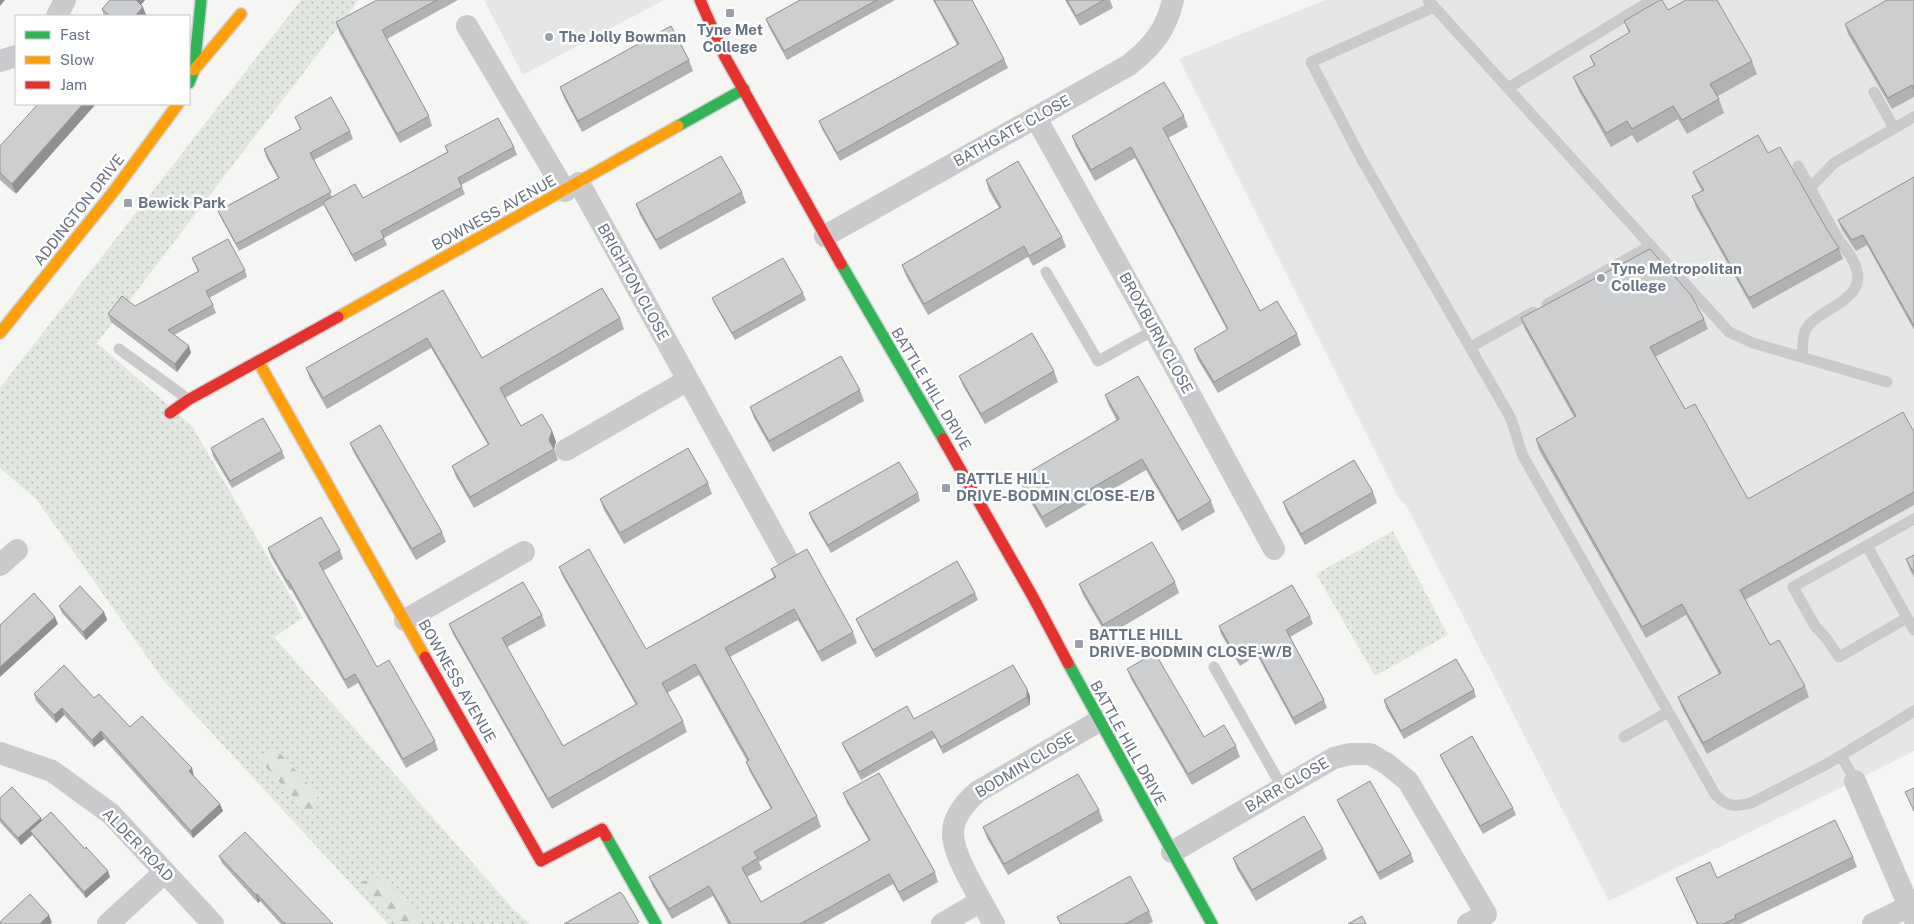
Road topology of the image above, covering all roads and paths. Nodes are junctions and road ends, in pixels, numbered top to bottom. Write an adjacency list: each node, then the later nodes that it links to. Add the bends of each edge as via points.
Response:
1 (65, 0): 8 (street)
2 (201, 0): 7 (street); 13 (street)
3 (700, 0): 16 (street, BATTLE HILL DRIVE, via 712,32)
4 (1173, 0): 20 (street, BATHGATE CLOSE, via 1164,28 1142,55)
5 (1652, 0): 15 (lane)
6 (1431, 4): 15 (lane); 30 (lane, via 1311,62 1362,160)
7 (208, 11)
8 (58, 15)
9 (224, 18): 13 (street, via 245,11)
10 (467, 26): 23 (street, BRIGHTON CLOSE)
11 (15, 56): 12 (street)
12 (0, 61)
13 (194, 70): 14 (street)
14 (190, 80)
15 (1508, 88): 26 (lane)
16 (744, 89): 23 (street, BOWNESS AVENUE); 25 (street, BATTLE HILL DRIVE)
17 (1874, 92): 21 (lane)
18 (177, 105): 29 (street, ADDINGTON DRIVE, via 114,191)
19 (1914, 117): 21 (lane)
20 (1036, 118): 25 (street, BATHGATE CLOSE); 28 (street, BROXBURN CLOSE)
21 (1894, 128): 24 (lane, via 1834,163)
22 (1798, 166): 24 (lane)
23 (572, 187): 33 (street, BOWNESS AVENUE); 34 (street, BRIGHTON CLOSE)
24 (1810, 188): 32 (lane, via 1851,256 1859,280 1836,307 1810,324 1805,331)
25 (825, 236): 52 (street, BATTLE HILL DRIVE, via 961,469)
26 (1650, 246): 30 (lane); 32 (lane, via 1729,332)
27 (1046, 272): 28 (lane, via 1098,361)
28 (1154, 330): 42 (street, BROXBURN CLOSE)
29 (0, 333)
30 (1471, 347): 51 (lane, via 1509,415 1523,456)
31 (118, 349): 36 (lane)
32 (1802, 357): 35 (lane)
33 (258, 362): 36 (street, BOWNESS AVENUE); 47 (street, BOWNESS AVENUE)
34 (688, 380): 38 (street); 44 (street, BRIGHTON CLOSE)
35 (1887, 382)
36 (188, 400): 37 (street, BOWNESS AVENUE)
37 (170, 413)
38 (566, 450)
39 (1914, 519): 40 (lane)
40 (1867, 546): 46 (lane); 46 (lane, via 1793,587 1815,626 1839,657)
41 (17, 550): 45 (street)
42 (1274, 550)
43 (524, 552): 47 (street)
44 (786, 557)
45 (0, 565)
46 (1907, 618): 48 (lane)
47 (404, 620): 64 (street, BOWNESS AVENUE, via 541,861 602,829)
48 (1914, 630)
49 (1214, 667): 57 (lane)
50 (1914, 711): 55 (lane)
51 (1668, 712): 53 (lane); 55 (lane, via 1707,783 1721,801 1729,805 1751,803)
52 (1099, 722): 58 (street, BATTLE HILL DRIVE); 60 (street, BODMIN CLOSE, via 977,792 957,814 953,843)
53 (1624, 737)
54 (0, 753): 59 (street, ALDER ROAD, via 52,771 111,814)
55 (1841, 755): 56 (lane)
56 (1855, 782): 61 (street)
57 (1282, 787): 58 (street, BARR CLOSE); 68 (street, BARR CLOSE, via 1334,758 1350,754 1370,754 1387,764 1408,781 1486,914)
58 (1172, 852): 67 (street, BATTLE HILL DRIVE)
59 (165, 872): 62 (street); 63 (street, ALDER ROAD)
60 (981, 901): 65 (street); 66 (street, BODMIN CLOSE)
61 (1912, 910): 69 (street)
62 (108, 924)
63 (213, 924)
64 (656, 924)
65 (942, 924)
66 (994, 924)
67 (1212, 924)
68 (1468, 924)
69 (1873, 924)

